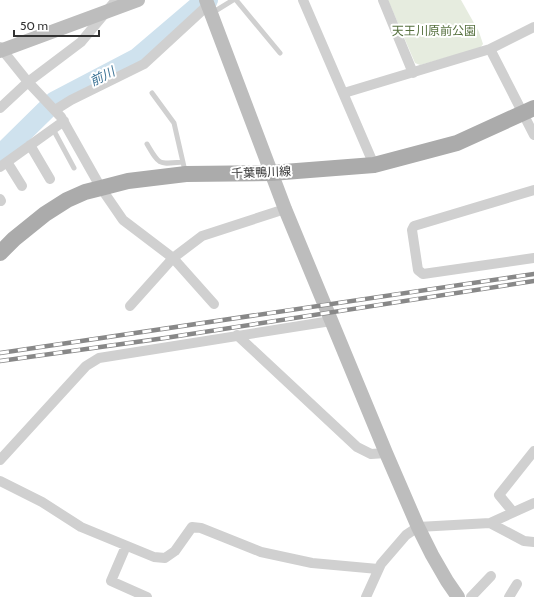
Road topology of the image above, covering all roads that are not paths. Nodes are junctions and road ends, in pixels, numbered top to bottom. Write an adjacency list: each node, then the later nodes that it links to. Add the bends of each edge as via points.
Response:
1 (116, 0): 7 (street)
2 (138, 0): 7 (street)
3 (234, 0): 6 (lane); 11 (lane)
4 (383, 0): 12 (street)
5 (307, 1): 15 (street)
6 (208, 6): 17 (street, via 144,64); 28 (street)
7 (105, 12): 9 (street); 13 (street, via 81,42)
8 (534, 26): 10 (street)
9 (1, 49): 13 (street)
10 (490, 49): 12 (street); 18 (street)
11 (280, 53)
12 (413, 73): 15 (street)
13 (28, 82): 16 (street); 17 (street)
14 (152, 93): 27 (lane, via 174,123)
15 (344, 93): 25 (street)
16 (0, 108)
17 (55, 110): 19 (street)
18 (529, 111): 21 (street); 25 (main road, 千葉鴨川線, via 457,143)
19 (64, 121): 20 (street); 31 (street)
20 (53, 129): 23 (street); 26 (lane)
21 (534, 135)
22 (147, 144): 27 (lane, via 156,159 163,164)
23 (30, 145): 24 (street); 29 (street)
24 (4, 164): 30 (street)
25 (374, 165): 28 (main road, 千葉鴨川線)
26 (74, 168)
27 (185, 168): 28 (main road, 千葉鴨川線); 31 (main road, 千葉鴨川線)
28 (271, 172): 33 (street)
29 (50, 179)
30 (22, 186)
31 (101, 188): 34 (main road, 千葉鴨川線, via 67,200 45,214); 35 (street, via 123,220)
32 (534, 190): 36 (street, via 414,226 412,230 418,270 423,274)
33 (285, 209): 35 (street, via 202,236); 39 (street)
34 (0, 253)
35 (173, 258): 37 (street); 38 (street)
36 (534, 258)
37 (214, 304)
38 (130, 306)
39 (331, 321): 40 (street); 42 (street)
40 (237, 336): 42 (street, via 358,446 371,454); 43 (street, via 99,358 86,366)
41 (534, 451): 46 (street, via 499,495)
42 (386, 453): 48 (street)
43 (0, 460)
44 (0, 481): 50 (street, via 42,502 81,527)
45 (534, 503): 46 (street)
46 (513, 512): 47 (street)
47 (490, 523): 48 (street); 49 (street, via 524,541)
48 (418, 526): 51 (street, via 395,546); 56 (street, via 432,555)
49 (534, 542)
50 (126, 546): 51 (street, via 154,557 165,558 174,552 192,527 261,552 312,563); 54 (street, via 111,581)
51 (378, 570): 55 (street)
52 (491, 576): 57 (street)
53 (517, 584): 58 (street)
54 (147, 597)
55 (366, 597)
56 (458, 597)
57 (471, 597)
58 (509, 597)

